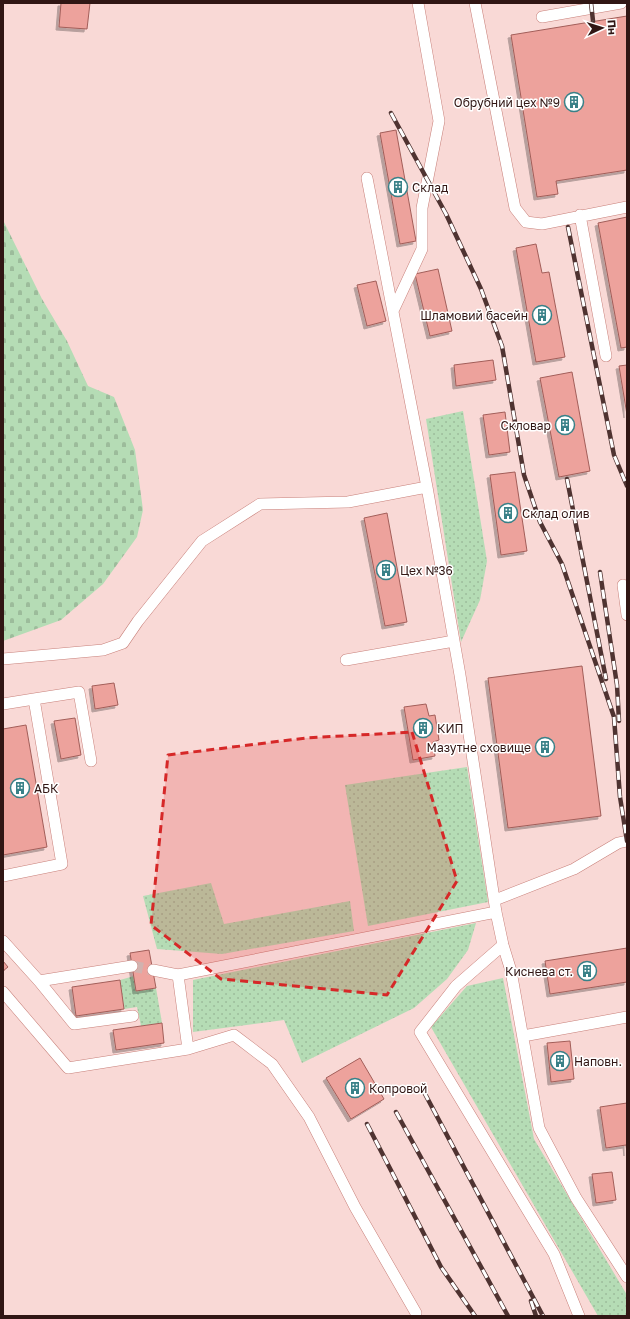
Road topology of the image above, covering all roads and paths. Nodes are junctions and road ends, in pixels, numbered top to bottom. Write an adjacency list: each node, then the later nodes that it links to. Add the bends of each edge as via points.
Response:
1 (418, 3): 8 (lane, via 439,121 422,208 422,249)
2 (475, 3): 7 (lane, via 515,208 526,222 542,224)
3 (621, 3): 4 (lane)
4 (542, 17)
5 (367, 178): 8 (lane)
6 (627, 208): 7 (lane)
7 (580, 215): 9 (lane)
8 (393, 311): 10 (lane)
9 (606, 356)
10 (427, 487): 13 (lane); 14 (lane, via 348,502 260,504 202,540 123,643 103,650)
11 (623, 585): 12 (lane)
12 (627, 615)
13 (454, 641): 15 (lane); 21 (lane)
14 (3, 659)
15 (346, 660)
16 (34, 699): 17 (lane); 18 (lane, via 79,692); 20 (lane, via 62,864)
17 (3, 704)
18 (91, 761)
19 (627, 841): 21 (lane, via 618,843 574,869)
20 (3, 876)
21 (495, 900): 22 (lane)
22 (496, 912): 24 (lane); 27 (lane)
23 (3, 941): 28 (lane)
24 (503, 945): 32 (lane, via 511,971); 36 (lane, via 456,986 420,1032 554,1254)
25 (132, 966): 28 (lane)
26 (153, 970): 27 (lane)
27 (178, 975): 33 (lane)
28 (38, 982): 30 (lane, via 74,1024)
29 (3, 992): 33 (lane, via 68,1068)
30 (133, 1016)
31 (627, 1017): 32 (lane)
32 (522, 1036): 34 (lane, via 539,1128 576,1198)
33 (188, 1049): 35 (lane, via 234,1035 272,1064 309,1117 355,1207)
34 (627, 1277)
35 (416, 1312)
36 (579, 1316)

